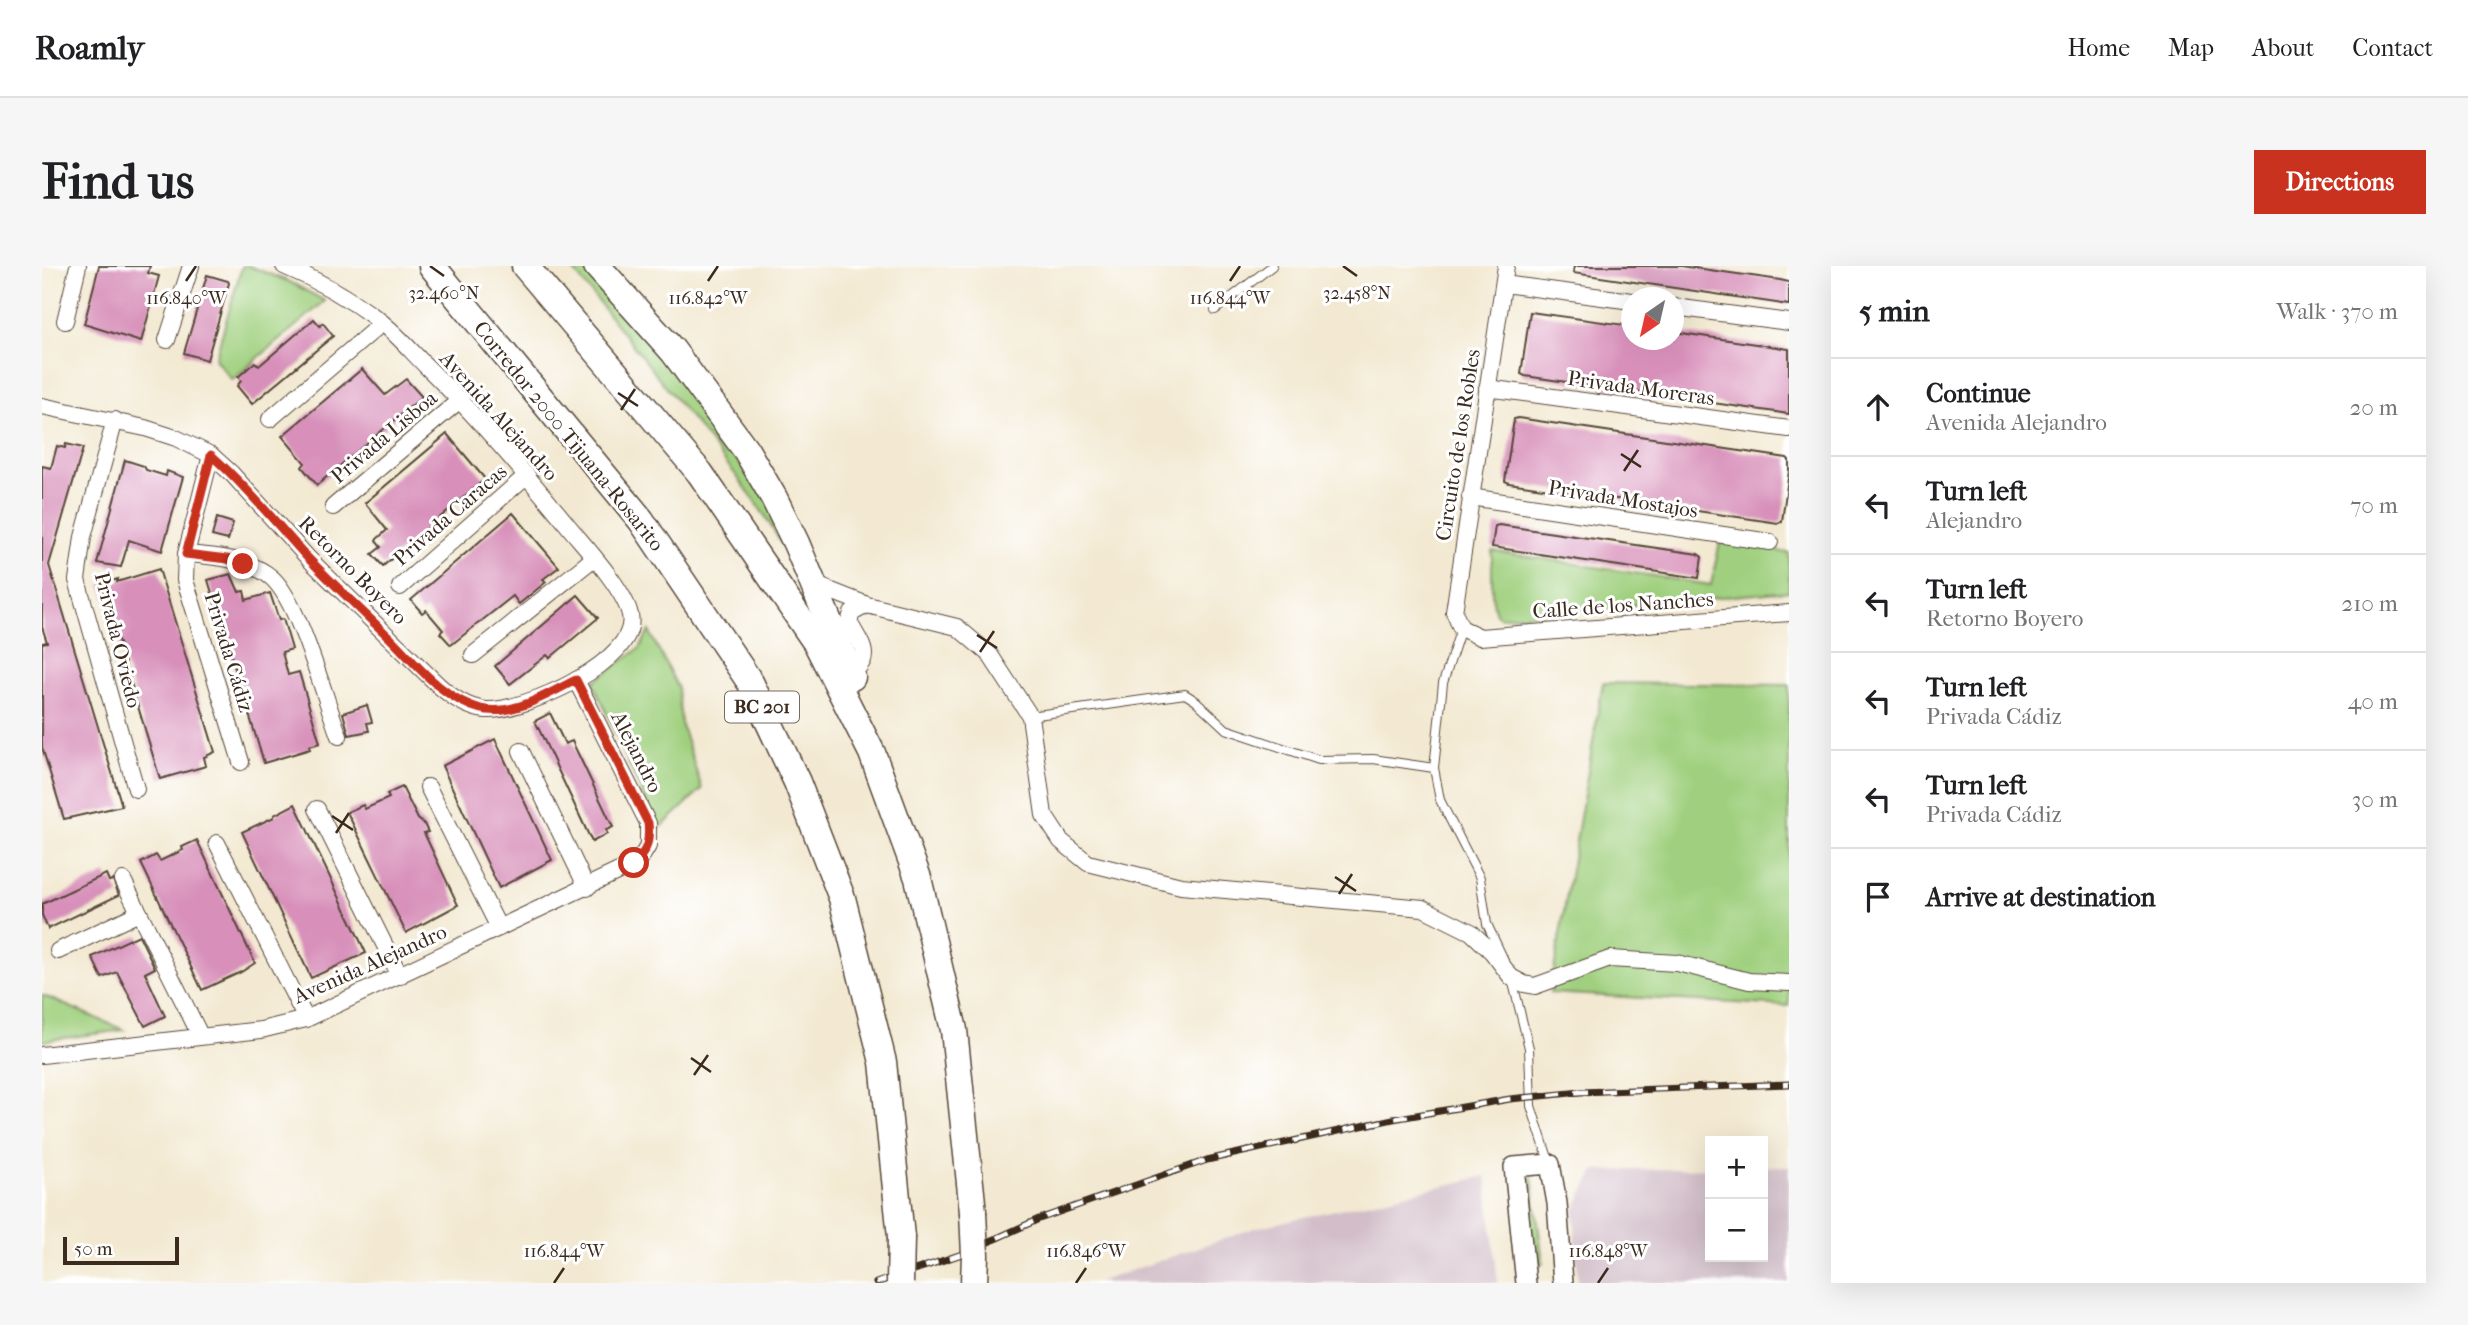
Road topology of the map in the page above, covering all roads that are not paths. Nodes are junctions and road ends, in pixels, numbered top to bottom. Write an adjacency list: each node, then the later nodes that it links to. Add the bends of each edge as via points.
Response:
1 (78, 266): 13 (street)
2 (191, 266): 16 (street)
3 (284, 266): 15 (street, Avenida Alejandro, via 332,288)
4 (432, 266): 61 (highway, Corredor 2000 Tijuana-Rosarito / BC 201, bridge, via 641,520 750,682 797,782 842,898 883,1062 901,1237)
5 (525, 266): 38 (highway, via 699,473)
6 (597, 266): 30 (highway, via 673,351 747,450 796,543)
7 (1272, 266): 12 (lane)
8 (1506, 266): 9 (street, Circuito de los Robles)
9 (1504, 284): 10 (street); 17 (street, Circuito de los Robles)
10 (1621, 300)
11 (1684, 308): 14 (street)
12 (1215, 310)
13 (65, 321)
14 (1789, 322)
15 (382, 323): 18 (street, Avenida Alejandro); 20 (street)
16 (167, 341)
17 (1487, 388): 22 (street, Privada Moreras); 25 (street, Circuito de los Robles)
18 (461, 400): 24 (street, Avenida Alejandro); 26 (street, Privada Lisboa)
19 (42, 406): 21 (street, Retorno Boyero)
20 (270, 419)
21 (115, 420): 23 (street, Retorno Boyero, via 176,438); 45 (street, Privada Oviedo, via 82,537 77,580)
22 (1789, 429)
23 (211, 455): 28 (street, Privada Cádiz); 37 (street, Retorno Boyero, via 309,559 448,694 483,710 500,710)
24 (527, 475): 29 (street, Avenida Alejandro); 31 (street, Privada Caracas)
25 (1471, 496): 27 (street, Privada Mostajos); 34 (street, Circuito de los Robles, via 1454,612)
26 (333, 507)
27 (1770, 542)
28 (186, 554): 40 (street, Privada Cádiz, via 227,559 259,569 273,579 291,604); 42 (street, Privada Cádiz, via 185,580)
29 (594, 558): 35 (street, Avenida Alejandro, via 626,601 632,626); 36 (street)
30 (811, 583): 32 (street); 38 (highway)
31 (400, 587)
32 (867, 605): 38 (street, via 849,617 866,660); 39 (street, via 957,628 990,654)
33 (1789, 613): 34 (street, Calle de los Nanches, via 1480,636)
34 (1461, 628): 43 (lane, via 1443,683)
35 (626, 639): 37 (street, Retorno Boyero, via 605,662)
36 (473, 655)
37 (576, 680): 48 (street, Alejandro, via 642,808 648,823)
38 (844, 680): 62 (highway, bridge, via 858,688 872,753 918,878 954,1030 973,1212)
39 (1030, 716): 43 (lane, via 1185,694 1226,729 1319,760 1373,759); 55 (street, via 1044,815 1061,841 1088,863 1181,886 1423,908 1472,932)
40 (339, 736)
41 (521, 751): 50 (street)
42 (241, 762)
43 (1434, 768): 55 (lane, via 1440,800 1480,878 1487,924)
44 (428, 787): 52 (street)
45 (136, 789)
46 (317, 809): 54 (street)
47 (217, 843): 57 (street)
48 (648, 846): 50 (street, Avenida Alejandro, via 634,863)
49 (123, 880): 51 (street)
50 (587, 888): 52 (street, Avenida Alejandro)
51 (139, 913): 53 (street); 58 (street)
52 (499, 928): 54 (street, Avenida Alejandro)
53 (58, 951)
54 (400, 976): 57 (street, Avenida Alejandro)
55 (1511, 977): 56 (street, via 1535,986 1610,959 1677,963 1749,981); 60 (lane, via 1529,1048 1531,1106)
56 (1789, 983)
57 (306, 1019): 58 (street, Avenida Alejandro, via 261,1030)
58 (200, 1035): 59 (street, Avenida Alejandro)
59 (42, 1055)
60 (1550, 1164): 63 (street, via 1514,1167); 64 (street)
61 (900, 1283)
62 (974, 1283)
63 (1525, 1283)
64 (1563, 1283)

